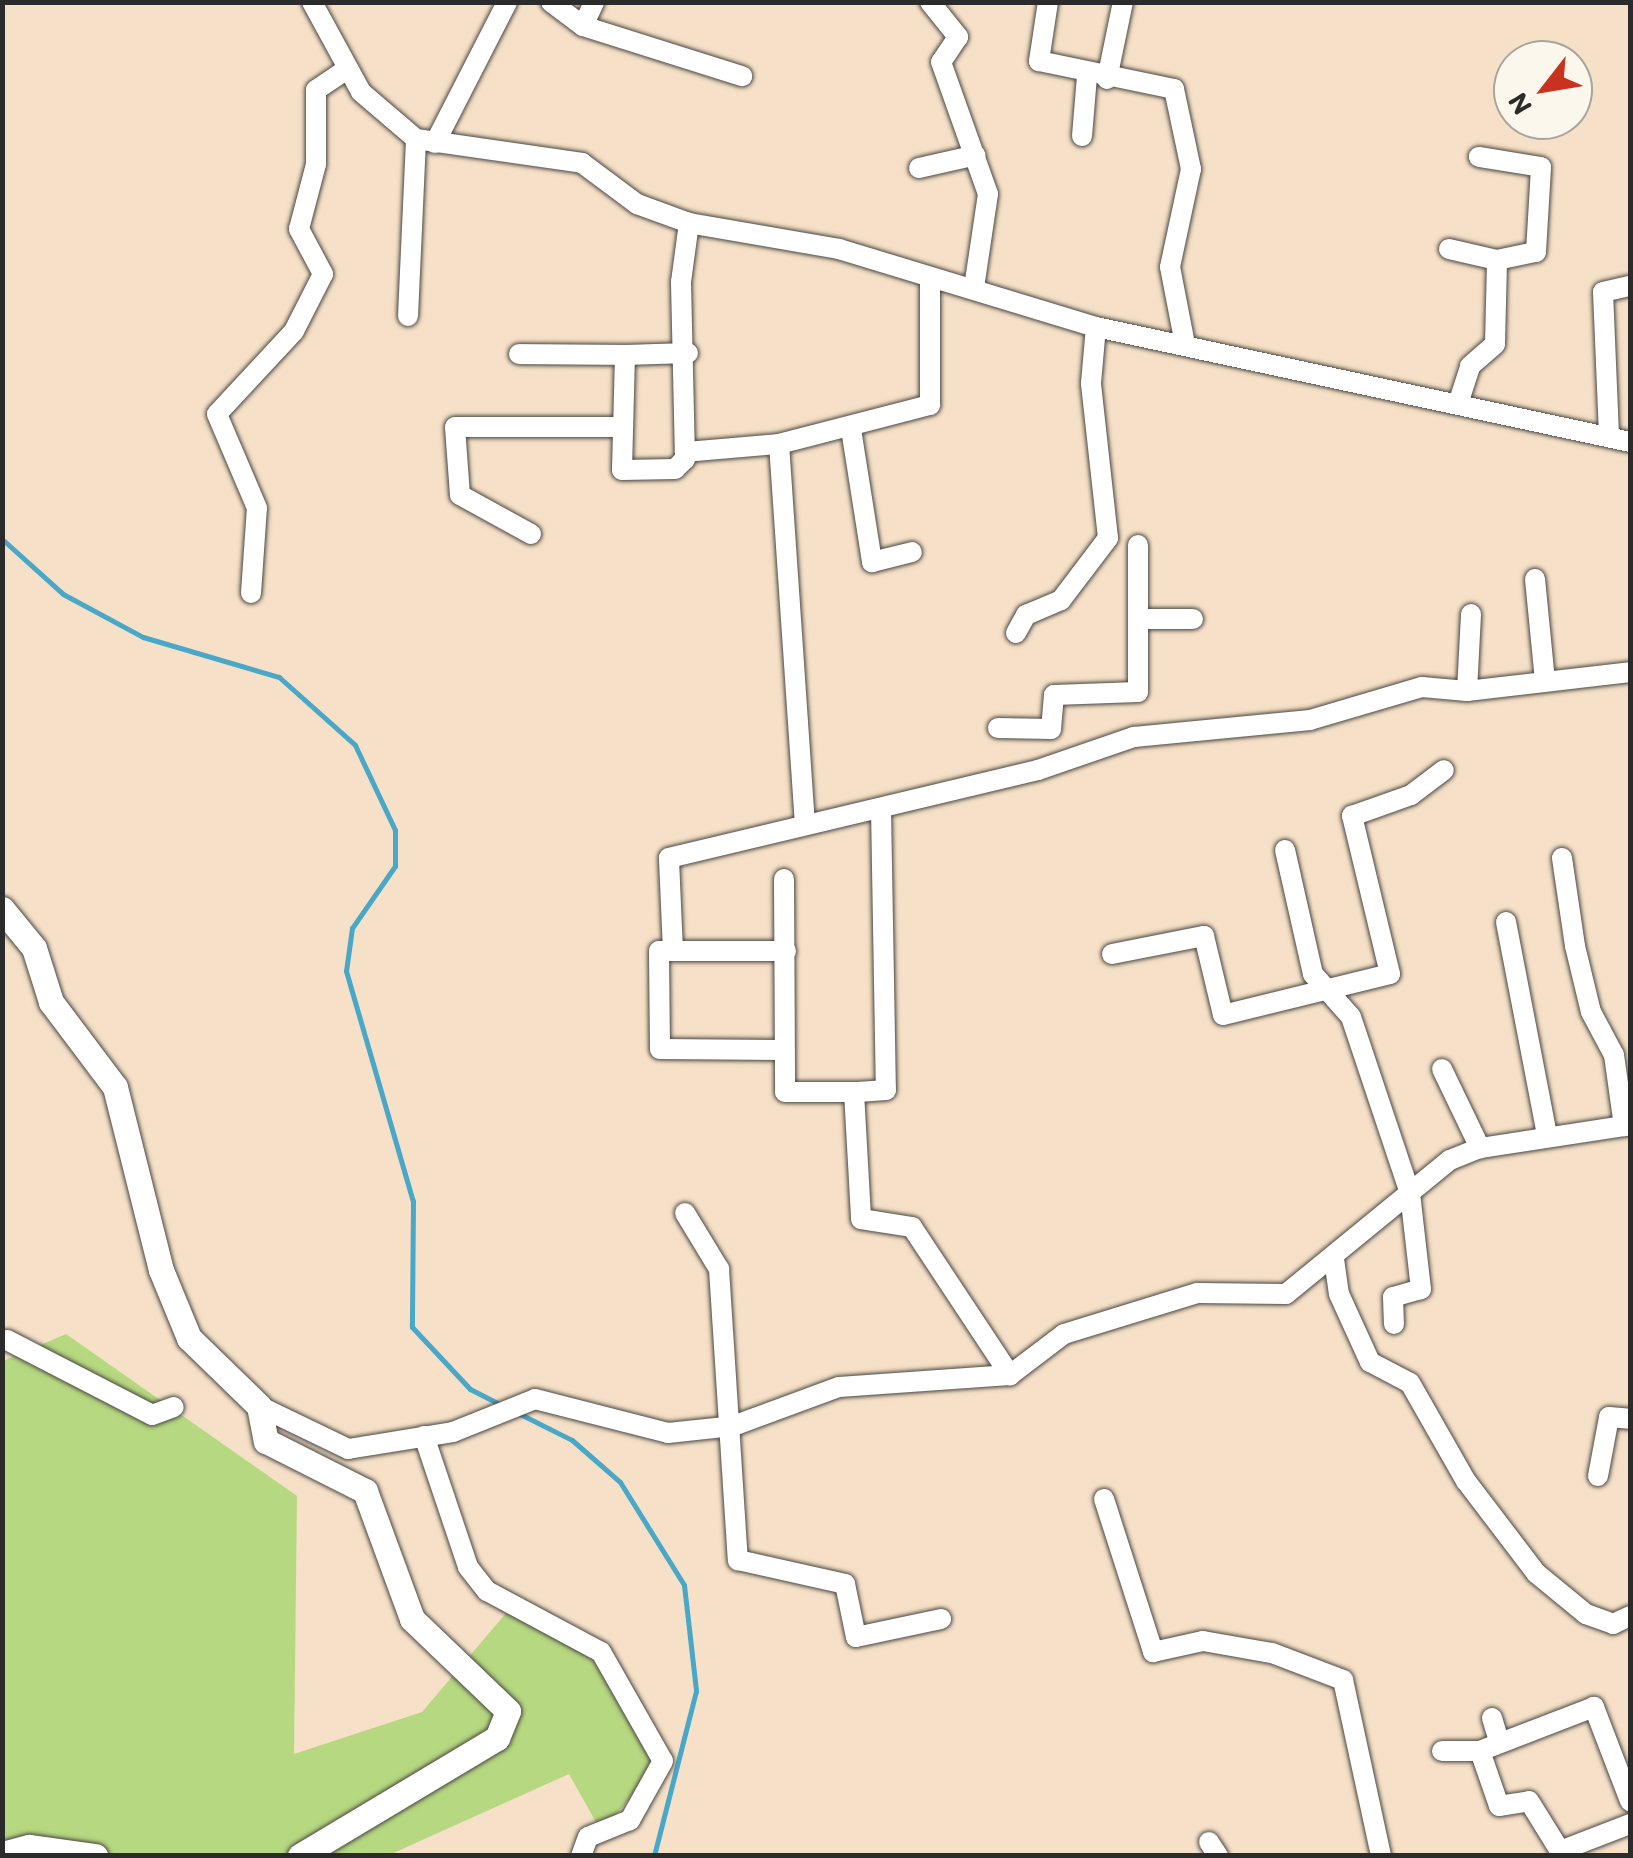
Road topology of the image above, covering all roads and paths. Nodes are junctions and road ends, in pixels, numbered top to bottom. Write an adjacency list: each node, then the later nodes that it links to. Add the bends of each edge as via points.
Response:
1 (312, 2): 9 (street)
2 (507, 2): 13 (street)
3 (551, 2): 8 (street)
4 (594, 2): 8 (street)
5 (930, 2): 14 (street, via 958,37 941,62)
6 (1048, 2): 11 (street, via 1040,61)
7 (1123, 2): 11 (street)
8 (583, 26): 10 (street)
9 (346, 70): 13 (street, via 376,110); 40 (street, via 316,90 316,164 299,229 323,274 294,330 217,414 257,508)
10 (742, 76)
11 (1097, 77): 12 (street); 25 (street, via 1174,89 1191,169 1170,267)
12 (1082, 136)
13 (426, 141): 17 (street, via 582,164 637,204); 23 (street)
14 (976, 156): 16 (street); 22 (street, via 988,194)
15 (1479, 157): 19 (street, via 1541,167 1536,252)
16 (919, 168)
17 (690, 223): 20 (street, via 839,249); 26 (street, via 681,282)
18 (1449, 249): 19 (street)
19 (1497, 260): 29 (street, via 1495,344 1470,366)
20 (930, 283): 22 (street); 31 (street, via 930,405)
21 (1630, 286): 32 (street, via 1603,292)
22 (974, 288): 24 (street)
23 (408, 316)
24 (1096, 328): 25 (street); 44 (street, via 1091,383 1108,538 1061,600 1026,615)
25 (1185, 344): 29 (street)
26 (688, 353): 28 (street); 35 (street)
27 (519, 354): 28 (street)
28 (625, 355): 30 (street)
29 (1458, 404): 32 (street)
30 (618, 427): 35 (street, via 622,470 676,469); 36 (street, via 455,427 460,495)
31 (851, 429): 34 (street); 38 (street, via 866,563)
32 (1610, 435): 33 (street)
33 (1630, 442)
34 (779, 444): 35 (street); 51 (street)
35 (685, 452)
36 (531, 534)
37 (1138, 545): 42 (street)
38 (912, 552)
39 (1535, 579): 46 (street)
40 (251, 594)
41 (1470, 614): 47 (street)
42 (1142, 619): 43 (street); 48 (street, via 1138,692 1054,694 1051,728)
43 (1193, 619)
44 (1016, 633)
45 (1630, 672): 46 (street)
46 (1545, 681): 47 (street)
47 (1467, 691): 50 (street, via 1422,688 1310,720 1134,737)
48 (998, 728)
49 (1444, 770): 60 (street, via 1411,795 1352,816 1390,974)
50 (881, 810): 51 (street); 63 (street, via 886,1090)
51 (805, 824): 58 (street, via 669,858)
52 (1285, 850): 60 (street, via 1313,974)
53 (1562, 858): 64 (street, via 1587,995 1614,1055)
54 (784, 879): 57 (street)
55 (2, 909): 73 (street, via 34,948 60,1016 104,1062 189,1338)
56 (1506, 922): 65 (street)
57 (786, 951): 58 (street); 61 (street)
58 (673, 952): 61 (street, via 659,952 660,1049)
59 (1112, 954): 60 (street, via 1204,936 1224,1015)
60 (1330, 993): 67 (street, via 1366,1053 1384,1136)
61 (782, 1050): 63 (street, via 785,1092)
62 (1442, 1068): 66 (street)
63 (854, 1092): 72 (street, via 861,1219 912,1227)
64 (1627, 1125): 65 (street)
65 (1548, 1134): 66 (street)
66 (1480, 1148): 67 (street)
67 (1410, 1193): 69 (street); 70 (street, via 1422,1289 1393,1296)
68 (685, 1213): 76 (street, via 719,1269)
69 (1334, 1258): 72 (street, via 1286,1294 1196,1293 1064,1334); 80 (street, via 1339,1294 1370,1362 1410,1383 1466,1481 1536,1574 1586,1614 1613,1624)
70 (1394, 1324)
71 (6, 1340): 74 (street, via 152,1415)
72 (1010, 1375): 76 (street, via 840,1387)
73 (259, 1406): 77 (street, via 348,1449); 88 (street, via 266,1442 365,1491 412,1619 510,1717 497,1738)
74 (174, 1407)
75 (1630, 1419): 78 (street, via 1609,1418)
76 (733, 1426): 77 (street, via 668,1433 523,1402 489,1420); 81 (street, via 738,1560 845,1584 856,1637)
77 (424, 1436): 89 (street, via 468,1567 486,1590 602,1652 663,1761 630,1820 588,1837)
78 (1598, 1476)
79 (1104, 1499): 90 (street, via 1153,1652 1203,1641 1272,1653 1343,1680)
80 (1630, 1616)
81 (941, 1620)
82 (1480, 1751): 83 (street); 84 (street, via 1495,1728 1594,1707); 85 (street, via 1499,1806 1529,1801 1560,1851)
83 (1442, 1752)
84 (1630, 1801)
85 (1630, 1824)
86 (2, 1854): 87 (street, via 30,1846)
87 (95, 1856)
88 (300, 1856)
89 (580, 1856)
90 (1381, 1856)

